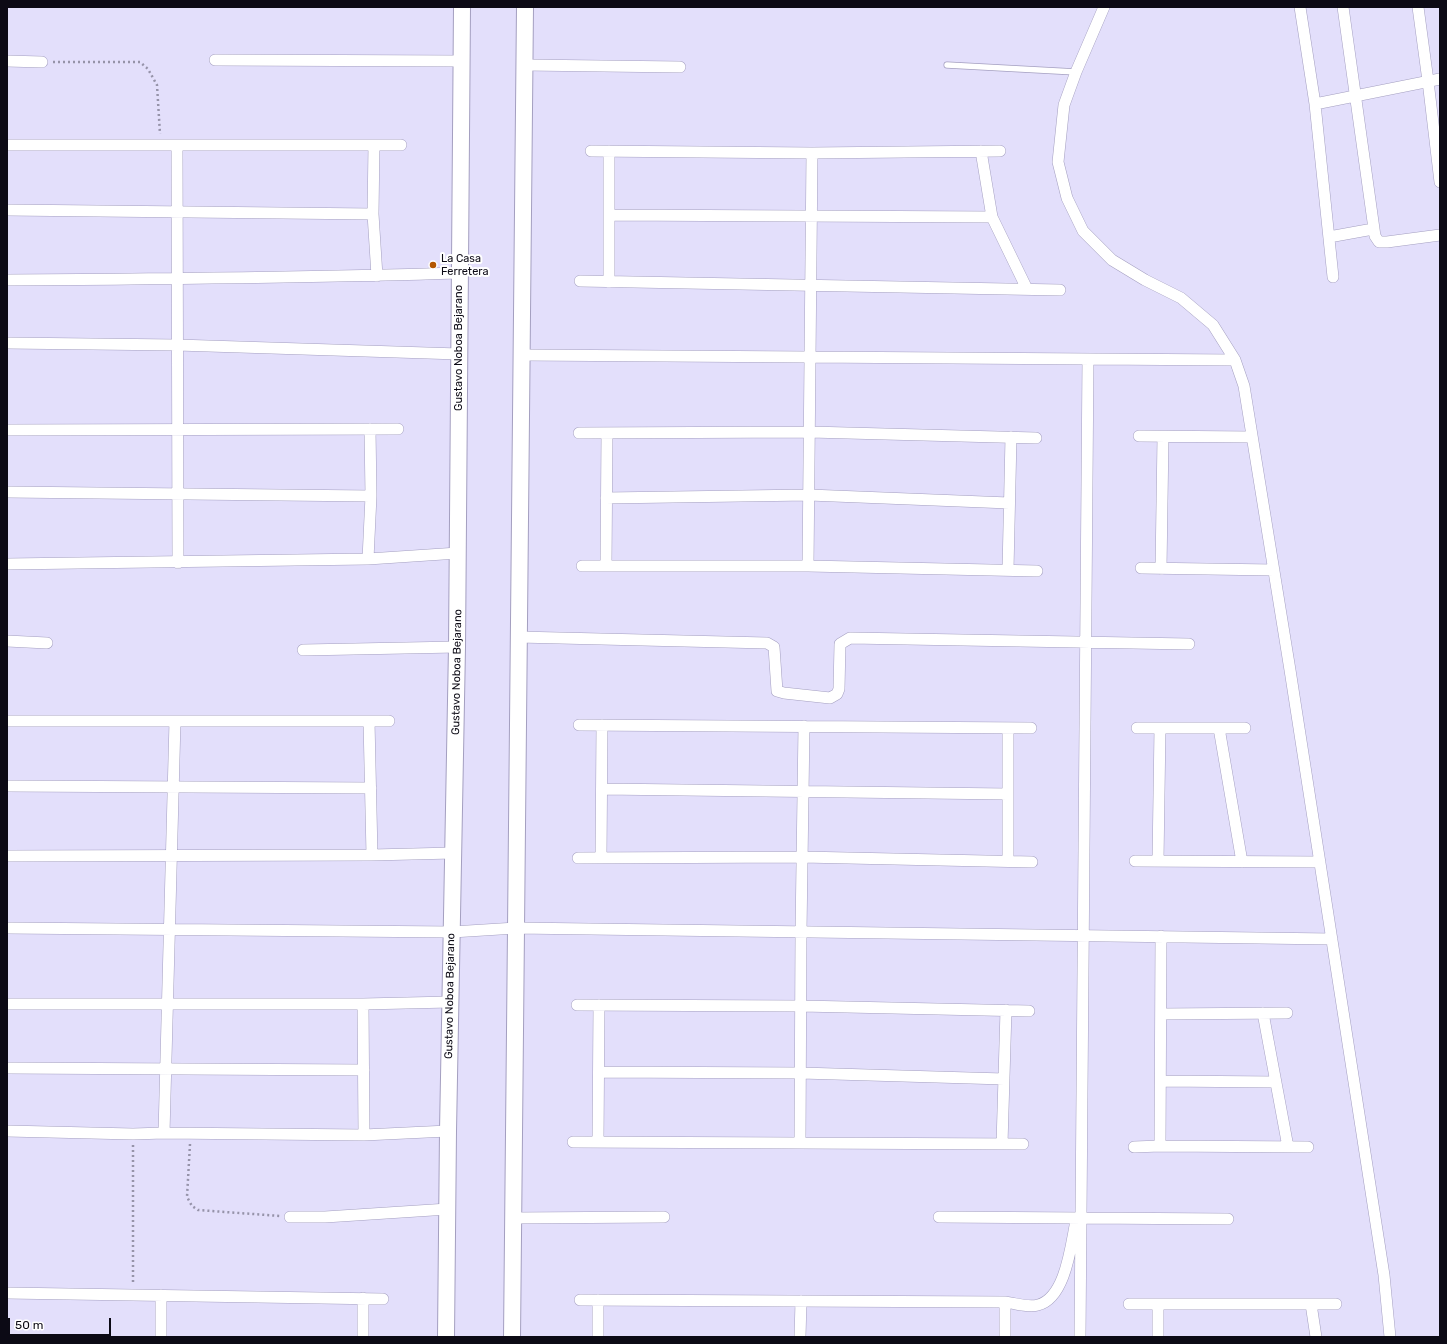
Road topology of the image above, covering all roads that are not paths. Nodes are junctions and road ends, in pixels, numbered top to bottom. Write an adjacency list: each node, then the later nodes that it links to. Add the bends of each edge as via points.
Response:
1 (462, 7): 9 (street, Gustavo Noboa Bejarano)
2 (525, 7): 11 (street)
3 (1104, 7): 14 (street)
4 (1300, 7): 18 (street)
5 (1343, 7): 17 (street)
6 (1418, 7): 16 (street)
7 (215, 60): 9 (street)
8 (7, 61): 10 (street)
9 (461, 61): 38 (street, Gustavo Noboa Bejarano)
10 (42, 62)
11 (525, 65): 13 (street); 51 (street)
12 (947, 65): 14 (lane)
13 (680, 67)
14 (1076, 72): 54 (street, via 1064,105 1058,162 1067,198 1083,231 1112,260 1180,298 1213,325)
15 (1440, 79): 16 (street)
16 (1428, 81): 17 (street); 28 (street)
17 (1355, 96): 18 (street); 35 (street)
18 (1315, 104): 37 (street)
19 (374, 144): 21 (street); 22 (street); 31 (street)
20 (7, 145): 21 (street)
21 (176, 145): 30 (street)
22 (401, 145)
23 (591, 151): 24 (street)
24 (609, 151): 27 (street); 32 (street)
25 (981, 151): 26 (street); 27 (street); 34 (street)
26 (1000, 151)
27 (812, 152): 33 (street)
28 (1440, 182)
29 (7, 210): 30 (street)
30 (176, 211): 31 (street); 42 (street)
31 (373, 214): 39 (street)
32 (609, 215): 33 (street); 44 (street)
33 (812, 216): 34 (street); 45 (street)
34 (992, 217): 46 (street)
35 (1373, 229): 36 (street, via 1379,242); 37 (street)
36 (1440, 235)
37 (1329, 237): 40 (street)
38 (459, 272): 39 (street); 50 (street, Gustavo Noboa Bejarano)
39 (377, 276): 42 (street)
40 (1333, 277)
41 (7, 280): 42 (street)
42 (176, 280): 49 (street)
43 (580, 282): 44 (street)
44 (609, 282): 45 (street)
45 (812, 286): 46 (street); 52 (street)
46 (1027, 289): 47 (street)
47 (1060, 290)
48 (7, 343): 49 (street)
49 (177, 344): 50 (street); 55 (street)
50 (459, 354): 73 (street, Gustavo Noboa Bejarano)
51 (522, 355): 52 (street); 85 (street)
52 (811, 357): 53 (street); 59 (street)
53 (1088, 359): 54 (street); 86 (street)
54 (1234, 360): 65 (street, via 1244,386)
55 (177, 429): 56 (street); 58 (street); 68 (street)
56 (370, 429): 57 (street); 70 (street)
57 (398, 429)
58 (7, 430)
59 (810, 432): 61 (street); 63 (street); 69 (street)
60 (579, 433): 61 (street)
61 (607, 433): 71 (street)
62 (1139, 436): 64 (street)
63 (1011, 437): 66 (street); 72 (street)
64 (1162, 437): 65 (street); 81 (street)
65 (1252, 437): 83 (street)
66 (1036, 438)
67 (7, 492): 68 (street)
68 (178, 494): 70 (street); 75 (street)
69 (809, 494): 71 (street); 72 (street); 79 (street)
70 (371, 496): 74 (street)
71 (606, 498): 78 (street)
72 (1009, 503): 82 (street)
73 (458, 553): 74 (street); 90 (street, Gustavo Noboa Bejarano)
74 (368, 559): 75 (street)
75 (178, 563): 76 (street)
76 (7, 564)
77 (582, 566): 78 (street)
78 (606, 566): 79 (street)
79 (808, 566): 82 (street)
80 (1141, 568): 81 (street)
81 (1161, 569): 83 (street)
82 (1008, 570): 84 (street)
83 (1274, 570): 123 (street)
84 (1036, 571)
85 (518, 638): 86 (street, via 767,643 774,647 778,691 830,698 837,694 839,689 840,644 850,638); 125 (street)
86 (1085, 641): 89 (street); 129 (street)
87 (7, 642): 88 (street)
88 (47, 643)
89 (1189, 644)
90 (457, 647): 91 (street); 111 (street, Gustavo Noboa Bejarano)
91 (303, 650)
92 (369, 720): 94 (street); 95 (street); 107 (street)
93 (7, 721): 94 (street)
94 (174, 721): 106 (street)
95 (389, 721)
96 (579, 724): 97 (street)
97 (602, 725): 98 (street); 108 (street)
98 (804, 726): 99 (street); 109 (street)
99 (1008, 728): 100 (street); 110 (street)
100 (1031, 728)
101 (1137, 728): 102 (street)
102 (1160, 728): 103 (street); 120 (street)
103 (1219, 728): 104 (street); 122 (street)
104 (1245, 728)
105 (7, 786): 106 (street)
106 (174, 786): 107 (street); 114 (street)
107 (371, 788): 112 (street)
108 (602, 789): 109 (street); 117 (street)
109 (803, 791): 110 (street); 115 (street)
110 (1008, 794): 118 (street)
111 (453, 853): 112 (street); 127 (street, Gustavo Noboa Bejarano)
112 (372, 855): 114 (street)
113 (7, 856): 114 (street)
114 (172, 856): 126 (street)
115 (802, 857): 117 (street); 118 (street); 128 (street)
116 (578, 858): 117 (street)
117 (601, 858)
118 (1008, 861): 121 (street)
119 (1135, 861): 120 (street)
120 (1158, 861): 122 (street)
121 (1032, 862)
122 (1242, 862): 123 (street)
123 (1320, 862): 131 (street)
124 (7, 928): 126 (street)
125 (516, 928): 127 (street); 128 (street); 169 (street)
126 (169, 929): 127 (street); 134 (street)
127 (452, 932): 132 (street, Gustavo Noboa Bejarano)
128 (801, 932): 129 (street); 138 (street)
129 (1083, 935): 130 (street); 170 (street)
130 (1161, 936): 131 (street); 143 (street)
131 (1332, 939): 194 (street, via 1384,1275)
132 (450, 1002): 135 (street); 153 (street, Gustavo Noboa Bejarano)
133 (7, 1004): 134 (street)
134 (167, 1004): 135 (street); 145 (street)
135 (363, 1004): 146 (street)
136 (577, 1005): 137 (street)
137 (599, 1005): 138 (street); 147 (street)
138 (801, 1006): 139 (street); 148 (street)
139 (1006, 1010): 140 (street); 149 (street)
140 (1029, 1011)
141 (1263, 1013): 142 (street); 143 (street); 151 (street)
142 (1287, 1013)
143 (1161, 1014): 150 (street)
144 (7, 1068): 145 (street)
145 (166, 1068): 146 (street); 154 (street)
146 (364, 1070): 155 (street)
147 (599, 1072): 148 (street); 157 (street)
148 (800, 1073): 149 (street); 158 (street)
149 (1004, 1079): 159 (street)
150 (1161, 1081): 151 (street); 161 (street)
151 (1276, 1082): 163 (street)
152 (7, 1131): 154 (street)
153 (448, 1131): 155 (street); 165 (street, Gustavo Noboa Bejarano)
154 (164, 1133): 155 (street)
155 (364, 1135)
156 (573, 1142): 157 (street)
157 (598, 1142): 158 (street)
158 (800, 1143): 159 (street)
159 (1002, 1144): 160 (street)
160 (1023, 1144)
161 (1160, 1146): 162 (street); 163 (street)
162 (1134, 1147)
163 (1288, 1147): 164 (street)
164 (1308, 1147)
165 (448, 1209): 166 (street); 186 (street, Gustavo Noboa Bejarano)
166 (290, 1217)
167 (664, 1217): 169 (street)
168 (939, 1217): 170 (street)
169 (514, 1218): 187 (street)
170 (1078, 1218): 171 (street); 179 (street, via 1067,1264 1054,1294 1037,1306); 191 (street)
171 (1228, 1219)
172 (7, 1293): 173 (street)
173 (160, 1295): 174 (street); 184 (street)
174 (363, 1298): 175 (street); 185 (street)
175 (383, 1299)
176 (580, 1300): 177 (street)
177 (598, 1300): 178 (street); 188 (street)
178 (801, 1301): 179 (street); 189 (street)
179 (1004, 1302): 190 (street)
180 (1129, 1304): 181 (street)
181 (1158, 1304): 182 (street); 192 (street)
182 (1311, 1304): 183 (street); 193 (street)
183 (1336, 1304)
184 (161, 1337)
185 (363, 1337)
186 (446, 1337)
187 (512, 1337)
188 (598, 1337)
189 (800, 1337)
190 (1005, 1337)
191 (1080, 1337)
192 (1158, 1337)
193 (1316, 1337)
194 (1390, 1337)

